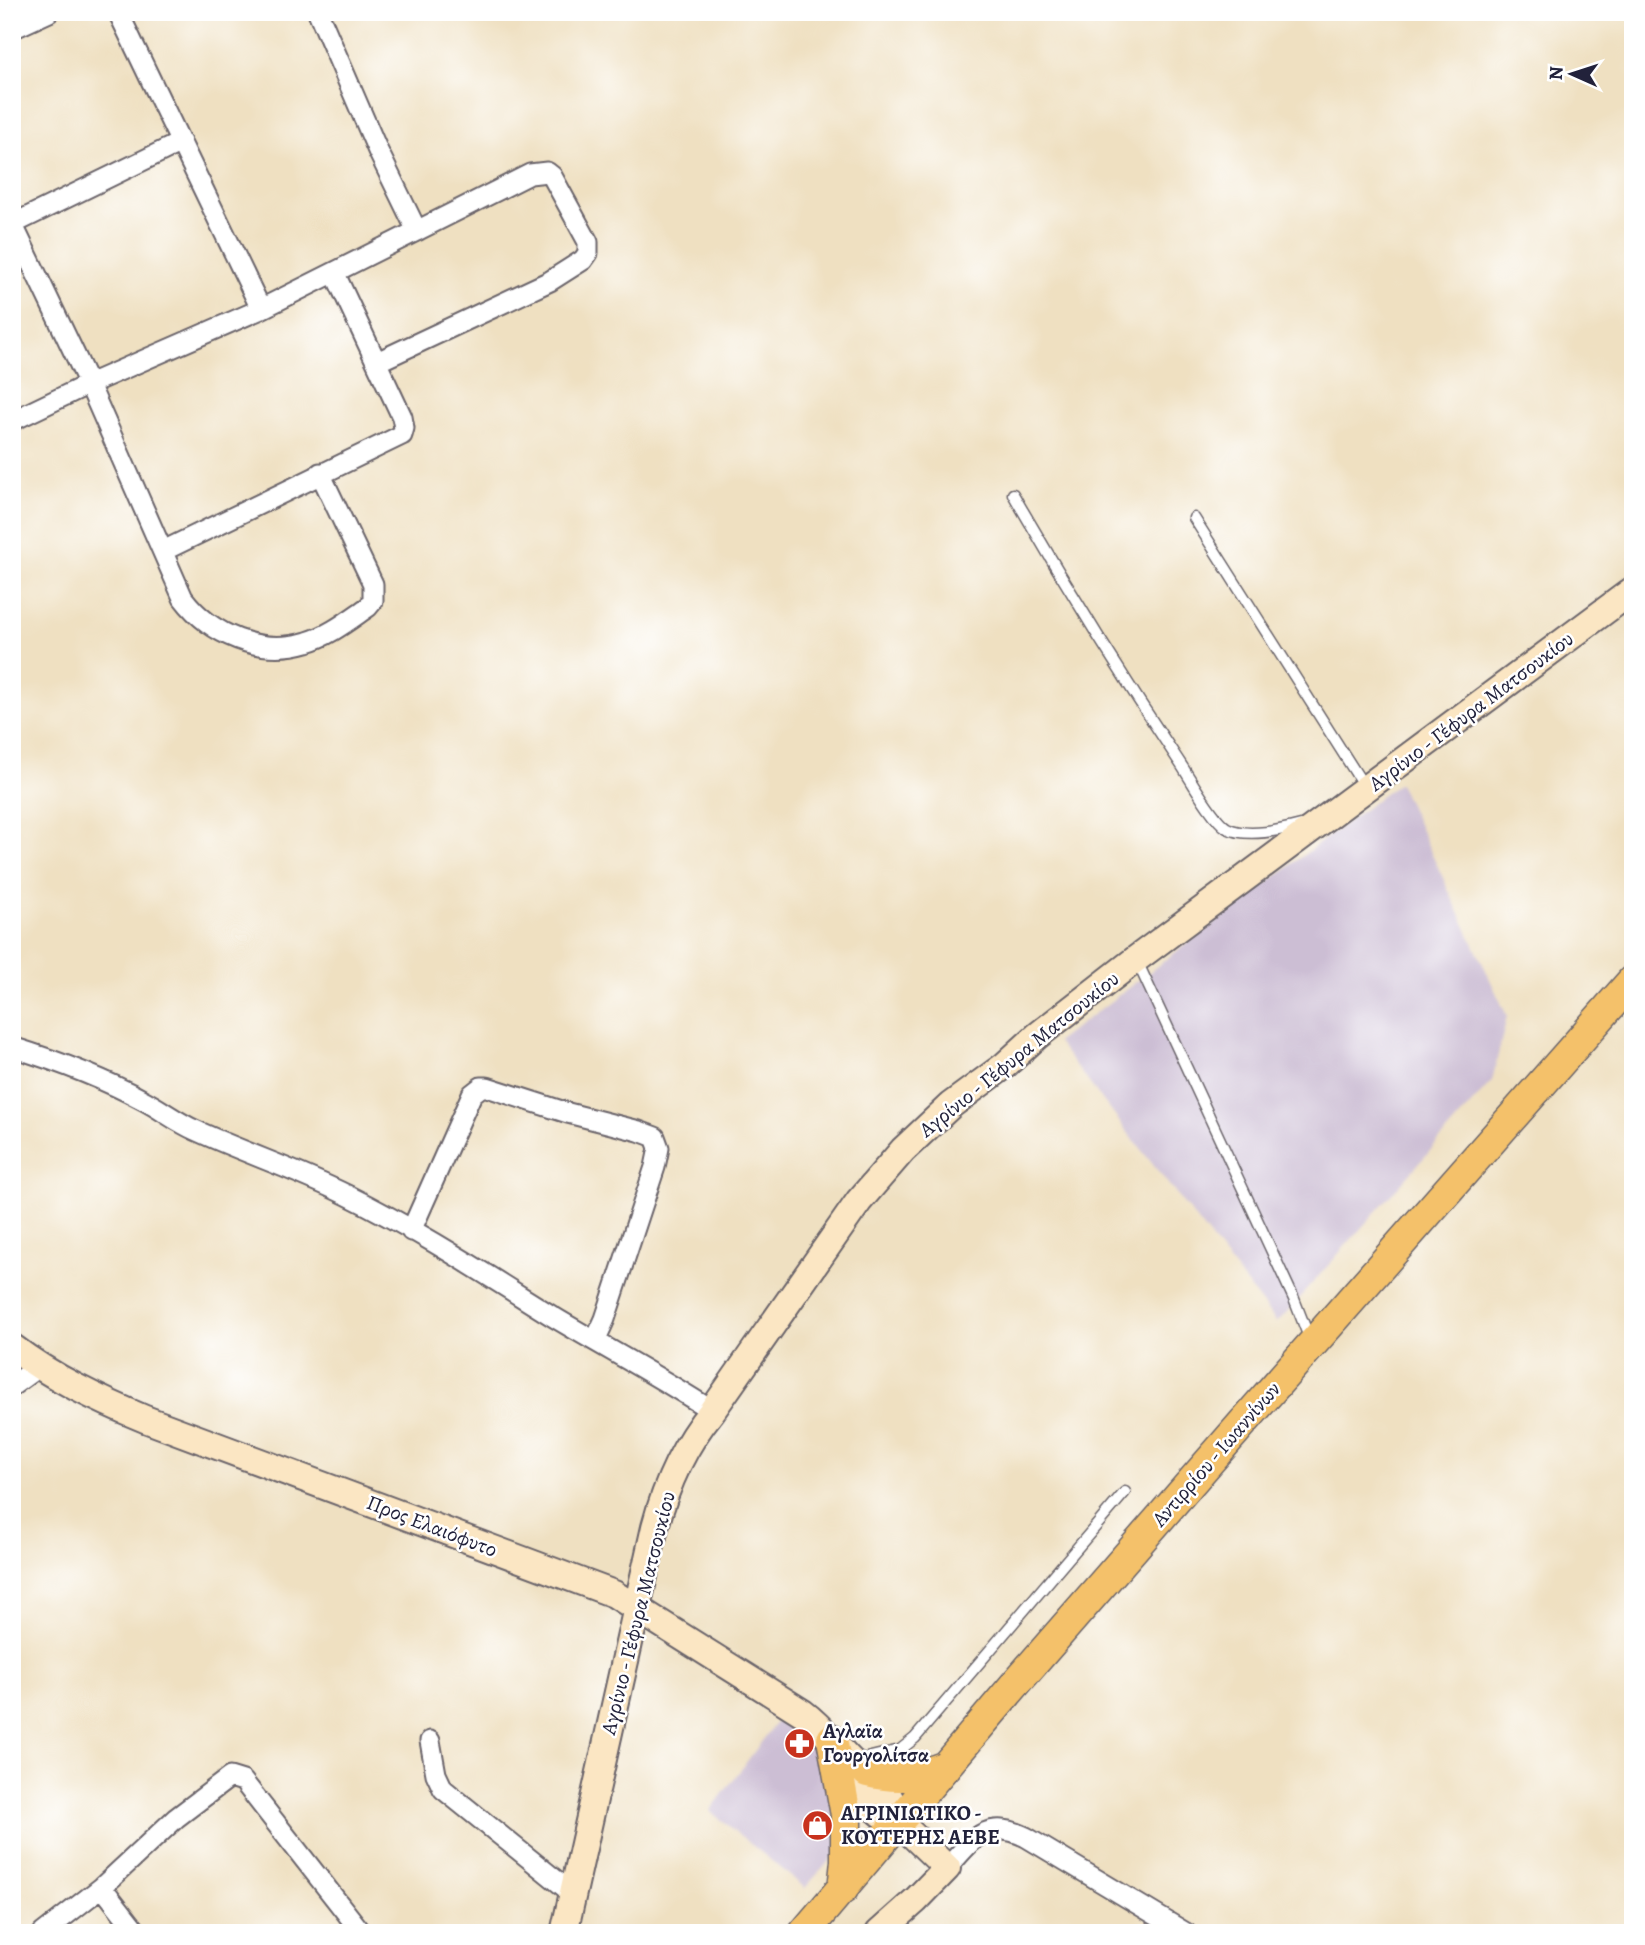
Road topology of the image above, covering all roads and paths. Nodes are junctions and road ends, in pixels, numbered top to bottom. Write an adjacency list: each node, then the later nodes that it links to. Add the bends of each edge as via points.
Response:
1 (50, 12): 4 (street)
2 (118, 12): 5 (street)
3 (318, 12): 7 (street)
4 (12, 29)
5 (181, 142): 6 (street); 9 (street)
6 (13, 224): 11 (street)
7 (417, 231): 8 (street); 10 (street, via 530,174 547,172 588,242 588,253 550,281)
8 (335, 274): 9 (street); 10 (street)
9 (261, 309): 11 (street)
10 (377, 362): 13 (street, via 402,417 402,435)
11 (89, 384): 12 (street); 16 (street)
12 (12, 421)
13 (320, 474): 16 (street); 16 (street, via 373,584 374,596 368,607 326,634 306,643 281,645 221,634 183,598)
14 (1013, 494): 19 (lane, via 1084,618 1209,808 1227,828 1272,832)
15 (1194, 518): 18 (lane)
16 (163, 551)
17 (1633, 590): 18 (main road, Αγρίνιο - Γέφυρα Ματσουκίου)
18 (1366, 790): 19 (main road, Αγρίνιο - Γέφυρα Ματσουκίου)
19 (1322, 821): 20 (main road, Αγρίνιο - Γέφυρα Ματσουκίου)
20 (1136, 959): 25 (lane); 29 (main road, Αγρίνιο - Γέφυρα Ματσουκίου, via 951,1105 903,1150 859,1200)
21 (1633, 980): 25 (main road, Αντιρρίου - Ιωαννίνων)
22 (12, 1047): 23 (street, via 56,1061 145,1101 195,1130 304,1174)
23 (411, 1230): 24 (street); 24 (street, via 472,1094 481,1087 655,1138 659,1148 655,1167)
24 (595, 1341): 29 (street)
25 (1311, 1344): 34 (main road, Αντιρρίου - Ιωαννίνων)
26 (12, 1348): 27 (main road, Προς Ελαιόφυτο)
27 (38, 1367): 28 (street); 31 (main road, Προς Ελαιόφυτο, via 100,1401 590,1584)
28 (12, 1386)
29 (712, 1411): 31 (main road, Αγρίνιο - Γέφυρα Ματσουκίου, via 687,1447 659,1510)
30 (1125, 1493): 33 (lane, via 915,1738 884,1755)
31 (638, 1608): 33 (main road, Προς Ελαιόφυτο, via 803,1713); 39 (main road, Αγρίνιο - Γέφυρα Ματσουκίου)
32 (430, 1741): 39 (street, via 443,1789)
33 (850, 1757): 34 (main road, via 905,1777); 35 (main road, Προς Ελαιόφυτο, via 888,1793); 38 (main road)
34 (946, 1766): 35 (main road, Αντιρρίου - Ιωαννίνων)
35 (900, 1823): 36 (main road); 38 (main road, Αντιρρίου - Ιωαννίνων)
36 (947, 1868): 45 (main road); 46 (street, via 977,1836 986,1830 1005,1829 1026,1837)
37 (102, 1887): 40 (street); 41 (street); 42 (street, via 176,1818 223,1781 236,1778 243,1781)
38 (843, 1889): 44 (main road, Αντιρρίου - Ιωαννίνων)
39 (573, 1894): 43 (main road, Αγρίνιο - Γέφυρα Ματσουκίου)
40 (43, 1933)
41 (138, 1933)
42 (362, 1933)
43 (564, 1933)
44 (804, 1933)
45 (879, 1933)
46 (1186, 1933)

